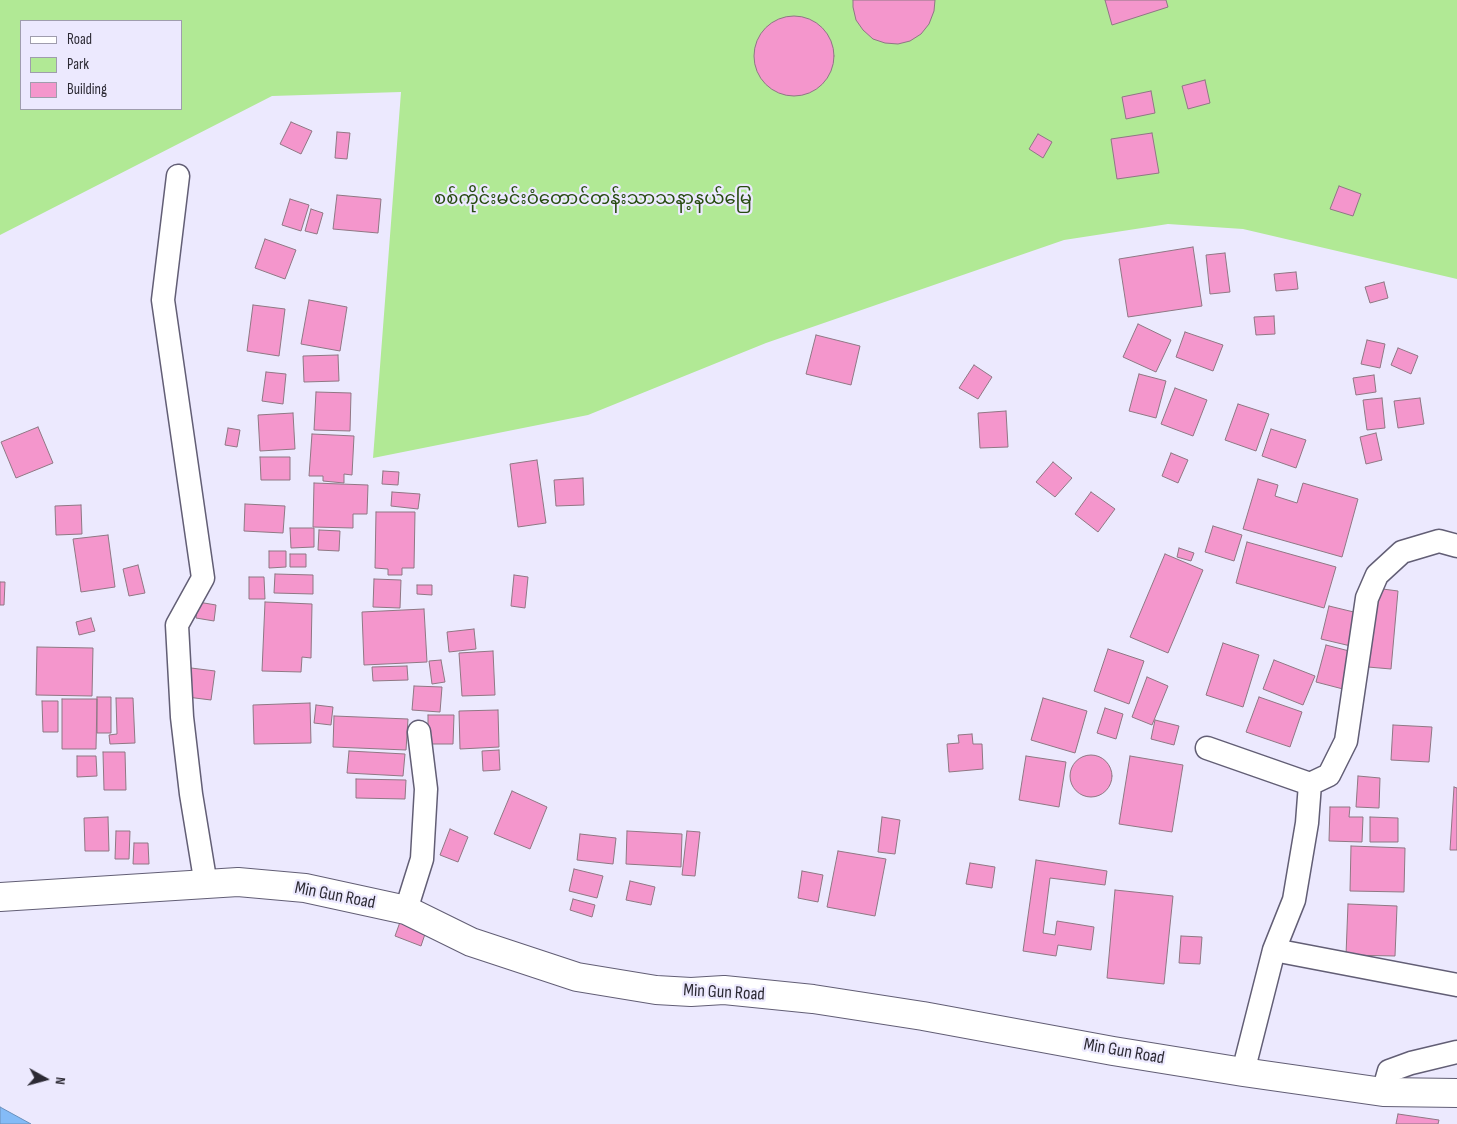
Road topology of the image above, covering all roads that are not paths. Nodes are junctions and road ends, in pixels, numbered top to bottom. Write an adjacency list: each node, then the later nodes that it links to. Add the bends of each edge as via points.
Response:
1 (178, 176): 6 (street, via 163,300 203,578 177,625 182,717)
2 (1457, 546): 5 (street, via 1439,541 1402,552 1377,575 1367,598 1346,740 1329,775)
3 (419, 732): 8 (street, via 426,790 422,859)
4 (1207, 748): 5 (street)
5 (1310, 784): 9 (street, via 1294,900)
6 (206, 885): 7 (street, Min Gun Road); 8 (street, Min Gun Road, via 238,882 305,888)
7 (0, 897)
8 (406, 910): 12 (street, Min Gun Road, via 471,942 577,977 656,990 724,990 813,999)
9 (1274, 950): 10 (street); 12 (street)
10 (1457, 985)
11 (1457, 1052): 13 (street, via 1389,1070)
12 (1243, 1072): 13 (street, Min Gun Road)
13 (1383, 1092): 14 (street, Min Gun Road)
14 (1457, 1093)

